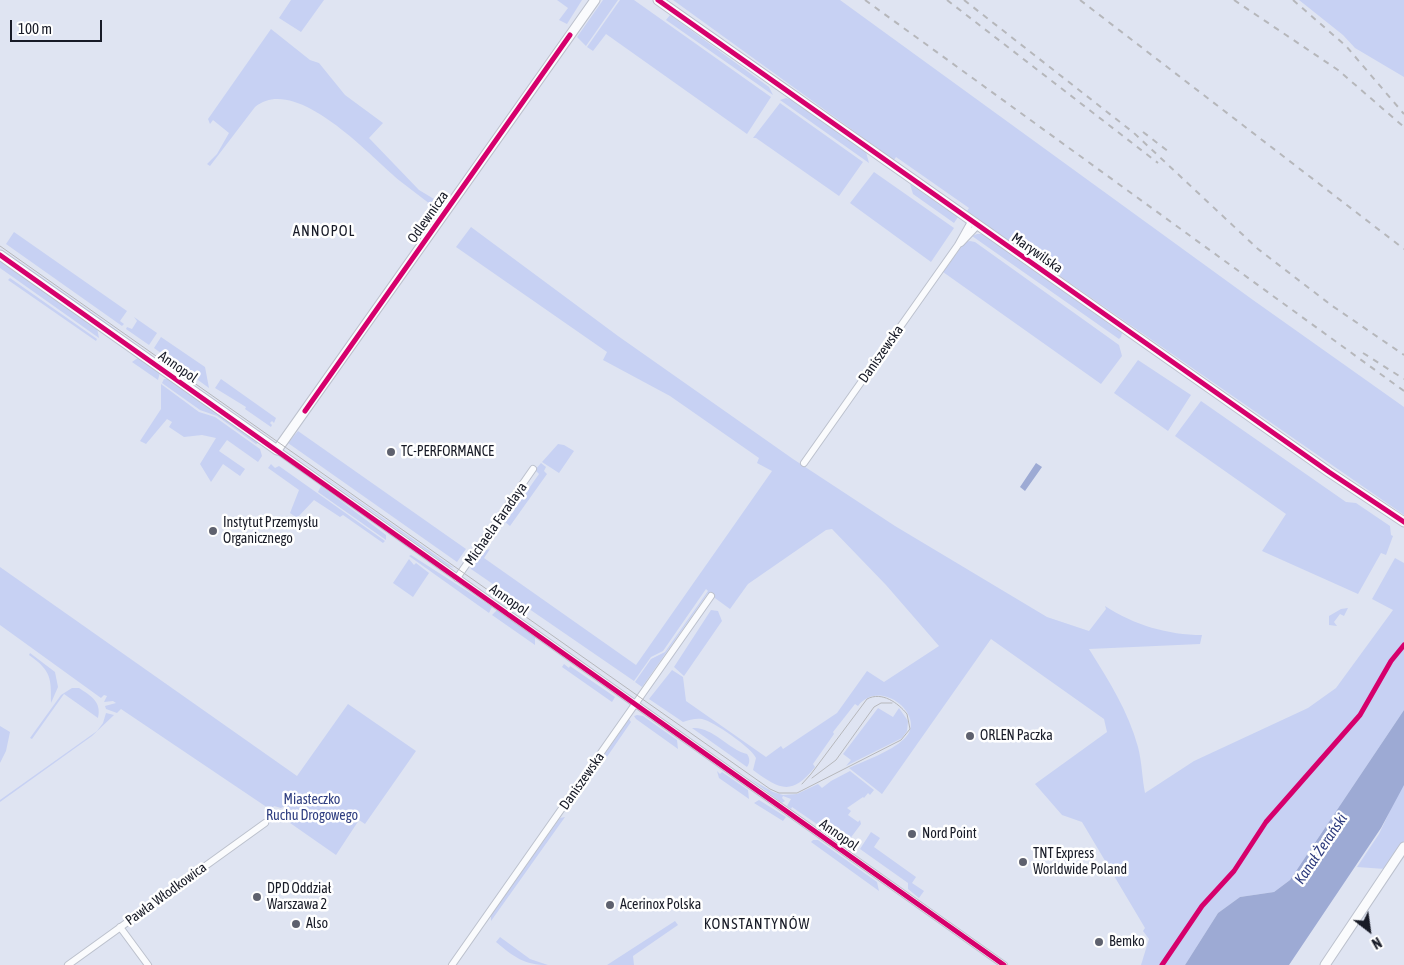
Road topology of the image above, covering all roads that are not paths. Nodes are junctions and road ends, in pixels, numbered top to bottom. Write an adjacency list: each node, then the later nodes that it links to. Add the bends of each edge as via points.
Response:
1 (595, 0): 5 (main road, Odlewnicza)
2 (658, 0): 3 (main road, Marywilska)
3 (975, 223): 6 (street, Daniszewska); 8 (main road, Marywilska)
4 (0, 255): 5 (main road, Annopol)
5 (276, 450): 9 (street, Annopol)
6 (804, 463)
7 (533, 469): 9 (street, Michaela Faradaya)
8 (1404, 522)
9 (457, 578): 11 (street, Annopol)
10 (711, 596): 11 (street, Daniszewska)
11 (635, 704): 17 (street, Daniszewska); 18 (street, Annopol)
12 (264, 823): 14 (street, Pawła Włodkowica)
13 (1404, 847): 19 (main road)
14 (120, 927): 15 (street, Pawła Włodkowica); 16 (street)
15 (68, 965)
16 (148, 965)
17 (452, 965)
18 (1004, 965)
19 (1325, 965)

